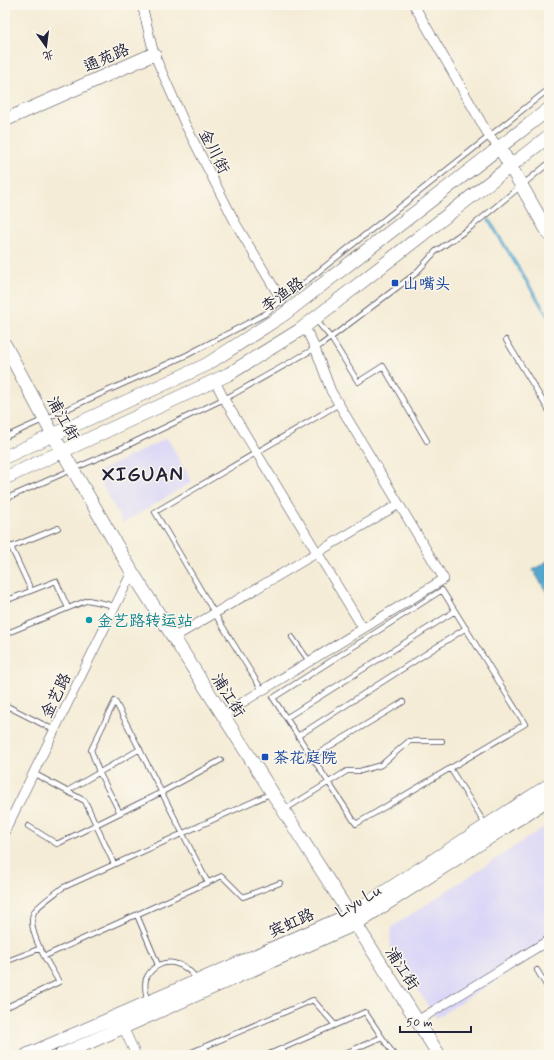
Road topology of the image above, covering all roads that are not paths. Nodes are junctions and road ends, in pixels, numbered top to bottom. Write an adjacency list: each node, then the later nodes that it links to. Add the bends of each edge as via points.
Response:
1 (142, 5): 3 (street, 金川街)
2 (414, 5): 7 (street)
3 (154, 54): 6 (main road, 通苑路); 14 (street, 金川街, via 185,124 236,224)
4 (549, 89): 7 (lane)
5 (549, 109): 9 (main road, 李渔路)
6 (5, 120)
7 (489, 136): 9 (street); 14 (lane)
8 (549, 136): 11 (main road)
9 (500, 148): 11 (main road); 26 (main road, 李渔路, via 284,316 206,365)
10 (549, 163): 12 (lane)
11 (510, 166): 12 (main road); 15 (main road)
12 (521, 186): 13 (main road); 17 (lane, via 471,227 436,251 415,274)
13 (549, 234)
14 (282, 301): 25 (lane, via 266,314 187,355)
15 (315, 318): 16 (main road); 17 (lane)
16 (305, 327): 20 (street); 21 (main road)
17 (331, 338): 20 (lane); 28 (lane, via 358,382 382,366)
18 (506, 340): 24 (lane)
19 (5, 345): 25 (main road, 浦江街)
20 (315, 348): 22 (lane); 23 (street, via 331,391)
21 (215, 381): 22 (street); 29 (main road)
22 (224, 399): 30 (street); 32 (lane)
23 (339, 404): 30 (lane); 35 (street)
24 (549, 410)
25 (45, 419): 26 (main road, 浦江街); 27 (lane)
26 (53, 435): 29 (main road, 浦江街); 31 (main road, 李渔路)
27 (5, 438)
28 (427, 441)
29 (63, 452): 32 (main road, 浦江街); 33 (main road)
30 (256, 452): 39 (street); 46 (lane, via 155,512)
31 (5, 457)
32 (73, 469): 34 (lane); 40 (main road, 浦江街)
33 (5, 478)
34 (5, 499)
35 (399, 504): 39 (street); 47 (street, via 444,579)
36 (58, 528): 38 (lane)
37 (5, 542): 38 (lane)
38 (11, 547): 41 (lane)
39 (317, 553): 46 (street); 47 (street)
40 (132, 572): 43 (street, 金艺路); 51 (main road, 浦江街)
41 (31, 590): 42 (lane); 44 (lane, via 56,580)
42 (5, 601)
43 (115, 606): 44 (lane, via 88,600); 58 (street, 金艺路)
44 (68, 608): 49 (lane)
45 (455, 612): 48 (lane); 57 (lane); 57 (lane, via 442,590 273,698)
46 (215, 614): 51 (street); 53 (lane)
47 (363, 628): 52 (street)
48 (466, 628): 59 (lane); 64 (lane, via 526,724)
49 (5, 634)
50 (292, 636): 52 (lane)
51 (173, 638): 56 (main road, 浦江街)
52 (309, 661): 53 (street)
53 (262, 690): 56 (street)
54 (403, 702): 62 (lane)
55 (5, 705): 58 (lane)
56 (222, 715): 71 (main road, 浦江街)
57 (286, 718): 59 (lane)
58 (54, 730): 66 (street, 金艺路)
59 (298, 736): 62 (lane)
60 (442, 741): 67 (lane, via 409,741 381,765 360,771 347,771)
61 (140, 749): 65 (lane); 65 (lane, via 114,701 90,750); 70 (lane)
62 (312, 757): 67 (lane)
63 (221, 760): 70 (lane)
64 (450, 768): 67 (lane, via 356,824); 77 (lane)
65 (99, 772): 69 (lane); 74 (lane)
66 (33, 774): 69 (lane); 78 (street, 金艺路)
67 (328, 782): 73 (lane)
68 (549, 785): 77 (main road, 宾虹路)
69 (67, 791): 75 (lane, via 85,801)
70 (162, 792): 74 (lane); 79 (lane)
71 (272, 793): 73 (main road, 浦江街); 79 (lane)
72 (549, 799): 84 (main road, Liyu Lu)
73 (283, 811): 84 (main road, 浦江街)
74 (120, 813): 75 (lane)
75 (96, 825): 76 (lane, via 57,844); 80 (lane)
76 (28, 826)
77 (486, 826): 84 (main road, 宾虹路)
78 (5, 831)
79 (184, 833): 80 (lane); 81 (lane)
80 (114, 864): 86 (lane, via 62,888 34,911 31,923)
81 (208, 883): 82 (lane, via 222,876 243,896); 83 (lane)
82 (280, 883)
83 (137, 915): 87 (lane); 89 (lane)
84 (352, 919): 91 (main road, 宾虹路); 95 (main road, 浦江街); 97 (main road, Liyu Lu)
85 (549, 940): 95 (street)
86 (41, 948): 87 (lane); 88 (lane)
87 (45, 956): 94 (lane, via 59,982)
88 (5, 962)
89 (158, 965): 91 (lane, via 177,963 189,970); 93 (lane, via 146,979)
90 (536, 970): 92 (lane)
91 (198, 980): 93 (main road, 宾虹路)
92 (549, 990)
93 (147, 1003): 101 (main road, 宾虹路)
94 (9, 1006)
95 (417, 1021): 110 (main road, 浦江街)
96 (335, 1025): 98 (lane, via 365,1012); 99 (lane, via 312,1000); 100 (lane)
97 (124, 1027): 102 (main road, Liyu Lu); 103 (street)
98 (382, 1037): 108 (lane); 109 (lane)
99 (205, 1046): 104 (lane); 105 (lane)
100 (282, 1048): 106 (lane); 107 (lane)
101 (27, 1055)
102 (61, 1055)
103 (136, 1055)
104 (185, 1055)
105 (209, 1055)
106 (267, 1055)
107 (285, 1055)
108 (341, 1055)
109 (394, 1055)
110 (439, 1055)

